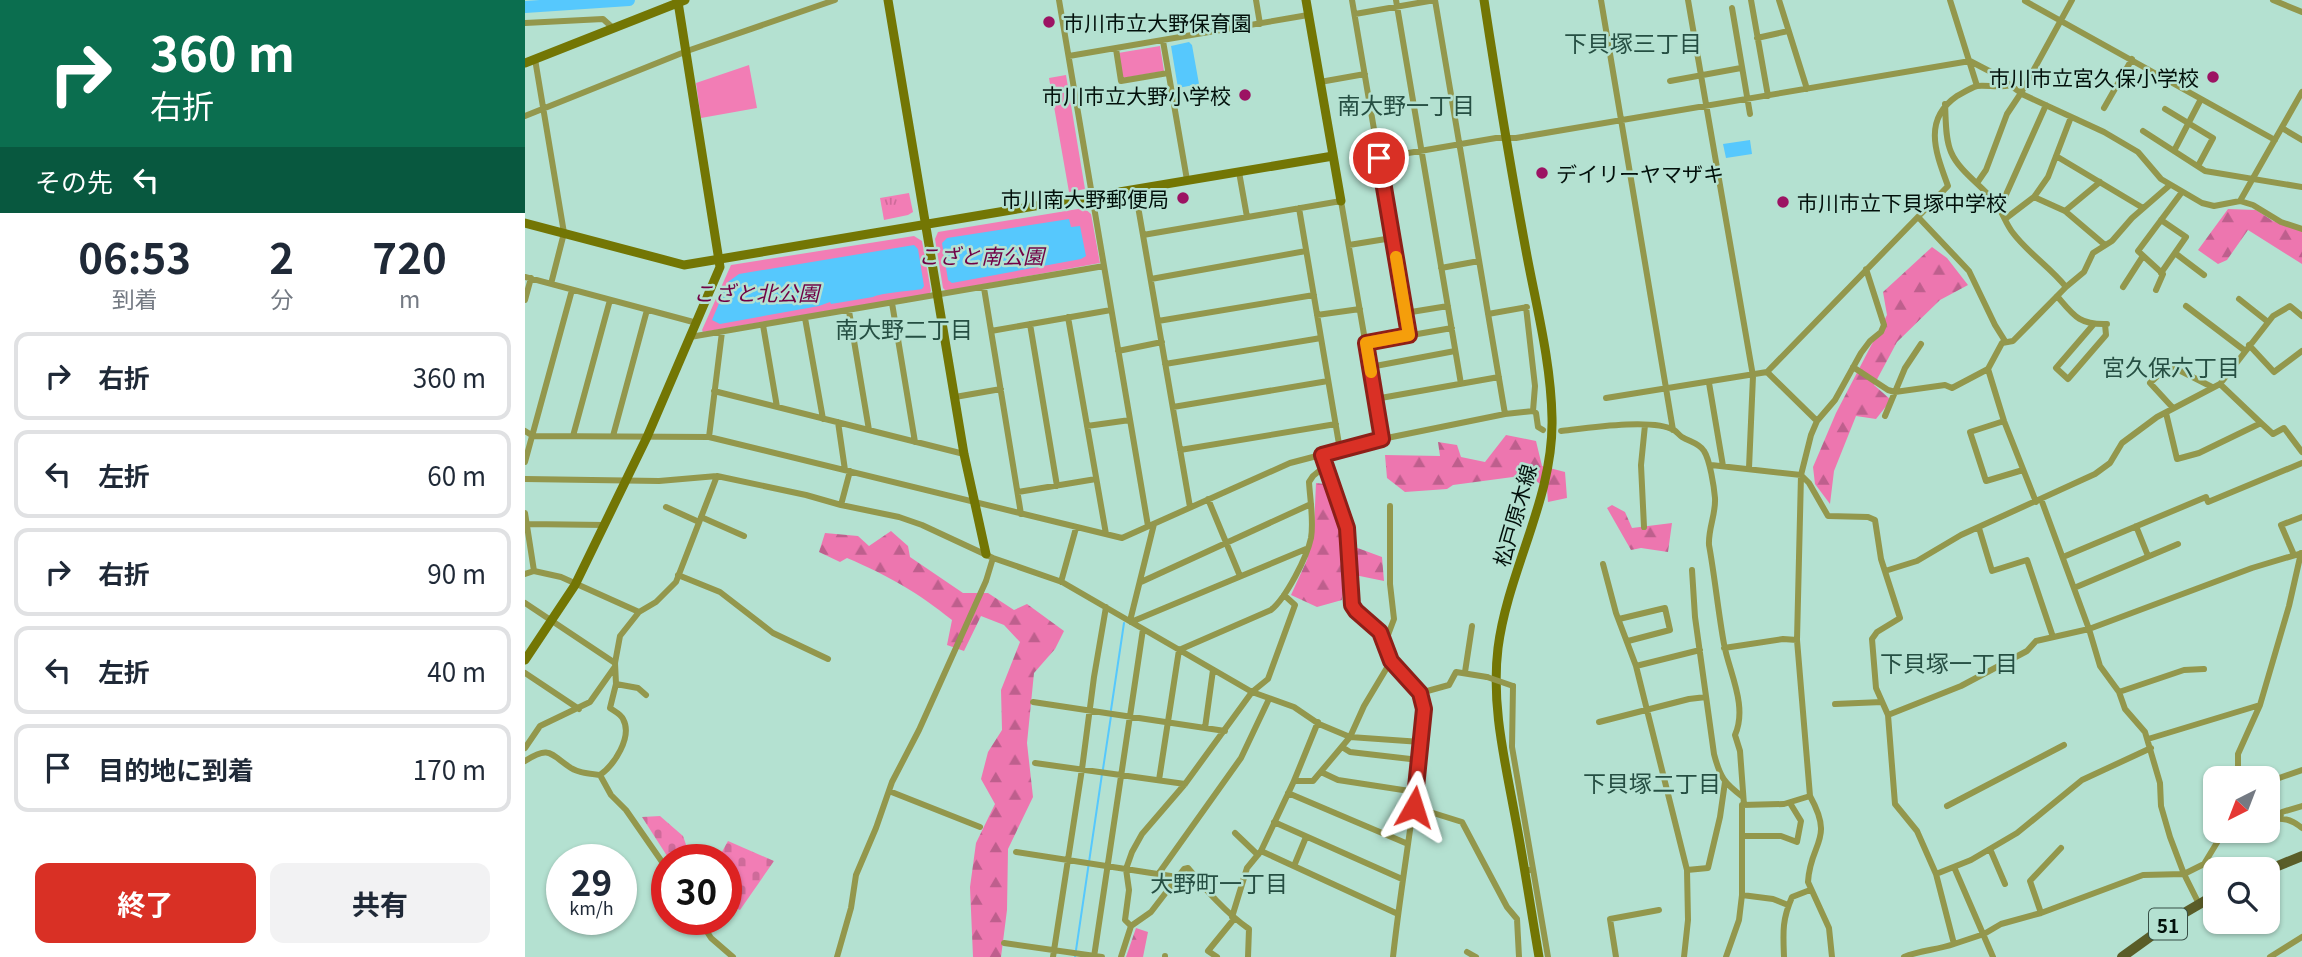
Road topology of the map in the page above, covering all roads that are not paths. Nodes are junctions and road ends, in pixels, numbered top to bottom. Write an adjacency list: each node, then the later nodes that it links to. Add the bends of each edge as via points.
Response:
1 (835, 0): 30 (street)
2 (888, 0): 95 (street)
3 (1059, 0): 31 (street)
4 (1256, 0): 24 (street)
5 (1306, 0): 21 (street)
6 (1352, 0): 20 (street)
7 (1484, 0): 63 (street, 松戸原木線)
8 (1601, 0): 59 (street)
9 (1688, 0): 39 (street)
10 (1751, 0): 27 (street)
11 (1779, 0): 26 (street)
12 (1950, 0): 34 (street)
13 (2072, 0): 22 (street)
14 (2273, 0): 19 (street)
15 (680, 1): 25 (street); 30 (street)
16 (2025, 1): 22 (street)
17 (1397, 3): 20 (street); 66 (street, via 1435,0); 67 (street)
18 (1731, 8): 36 (street)
19 (2302, 12)
20 (1355, 14): 38 (street)
21 (1308, 15): 24 (street); 41 (street)
22 (2061, 19): 33 (street); 46 (street)
23 (525, 23): 25 (street, via 603,19)
24 (1260, 24): 28 (street)
25 (613, 28): 32 (street)
26 (1789, 32): 27 (street); 44 (street)
27 (1758, 38): 47 (street)
28 (1163, 41): 29 (street); 37 (street)
29 (1116, 49): 31 (street); 37 (street, via 1121,81)
30 (687, 51): 54 (street); 105 (street)
31 (1069, 57): 82 (street)
32 (535, 59): 35 (street); 54 (street)
33 (2132, 60): 48 (street); 53 (street)
34 (1970, 61): 42 (street); 43 (street); 44 (street)
35 (525, 64)
36 (1741, 68): 39 (street); 49 (street)
37 (1168, 74): 75 (street)
38 (1365, 74): 41 (street); 71 (street)
39 (1701, 76): 40 (street); 52 (street)
40 (1670, 81)
41 (1320, 82): 69 (street)
42 (2011, 85): 43 (street); 46 (street)
43 (1977, 86): 50 (street)
44 (1807, 89): 47 (street)
45 (2302, 92): 61 (street)
46 (2021, 93): 51 (street); 77 (street)
47 (1768, 96): 49 (street)
48 (2201, 99): 60 (street); 64 (street)
49 (1747, 100): 52 (street); 56 (street)
50 (1945, 104): 77 (street, via 1952,156); 91 (street, via 1937,117 1935,143 1948,186)
51 (2046, 105): 58 (street); 86 (street, via 2004,199)
52 (1706, 107): 59 (street); 165 (street)
53 (2105, 108)
54 (544, 109): 57 (street); 97 (street)
55 (2165, 109): 60 (street)
56 (1750, 114)
57 (525, 116)
58 (2071, 117): 70 (street); 78 (street, via 2138,152)
59 (1621, 120): 63 (street); 172 (street)
60 (2189, 123): 68 (street); 72 (street, via 2213,138)
61 (2281, 128): 64 (street); 65 (street)
62 (2143, 131): 68 (street)
63 (1505, 138): 66 (street); 129 (street, 松戸原木線)
64 (2275, 140): 74 (street)
65 (2302, 140)
66 (1459, 144): 67 (street); 106 (street)
67 (1422, 150): 71 (street); 108 (street)
68 (2174, 151): 72 (street)
69 (1333, 156): 73 (street); 84 (street)
70 (2056, 156): 76 (street); 83 (street)
71 (1379, 158): 99 (street)
72 (2197, 166): 74 (street)
73 (1239, 172): 75 (street); 90 (street)
74 (2252, 179): 79 (street); 85 (street)
75 (1187, 180): 80 (street)
76 (2100, 182): 88 (street); 89 (street)
77 (1977, 183): 86 (street)
78 (2170, 185): 81 (street); 88 (street)
79 (2302, 187)
80 (1135, 189): 82 (street); 98 (street)
81 (2182, 192): 85 (street, via 2214,206); 93 (street)
82 (1092, 196): 95 (street); 107 (street)
83 (2034, 197): 89 (street); 92 (street)
84 (1341, 201): 87 (street); 101 (street)
85 (2239, 201): 96 (street)
86 (1996, 202): 92 (street)
87 (1299, 208): 90 (street); 102 (street)
88 (2143, 208): 100 (street)
89 (2065, 211): 100 (street)
90 (1247, 217): 98 (street)
91 (1919, 218): 109 (street); 152 (street, via 1969,271)
92 (2005, 219): 115 (street, via 2035,259)
93 (2161, 220): 103 (street, via 2186,237); 104 (street, via 2138,251)
94 (525, 223): 97 (street)
95 (926, 225): 105 (street); 121 (street)
96 (2302, 229)
97 (564, 233): 105 (street, via 675,264); 114 (street)
98 (1143, 236): 113 (street)
99 (1392, 237): 101 (street); 134 (street)
100 (2105, 245): 115 (street, via 2092,253 2084,272)
101 (1349, 246): 130 (street)
102 (1306, 251): 113 (street); 120 (street)
103 (2175, 253): 110 (street); 111 (street)
104 (2143, 256): 110 (street); 116 (street)
105 (720, 260): 142 (street)
106 (1479, 261): 108 (street); 135 (street)
107 (1104, 266): 117 (street); 132 (street)
108 (1441, 268): 127 (street)
109 (1866, 269): 162 (street, via 1884,325); 164 (street)
110 (2161, 273): 119 (street)
111 (2204, 275)
112 (528, 277): 114 (street); 124 (street)
113 (1151, 279): 140 (street)
114 (551, 284): 118 (street)
115 (2066, 287): 122 (street)
116 (2123, 287)
117 (984, 288): 121 (street); 147 (street)
118 (572, 289): 125 (street); 200 (street)
119 (2156, 289)
120 (1314, 295): 136 (street); 140 (street)
121 (939, 296): 126 (street); 176 (street)
122 (2057, 296): 145 (street, via 2076,317); 152 (street, via 2013,341)
123 (2239, 299): 141 (street)
124 (525, 300)
125 (610, 300): 131 (street); 201 (street)
126 (892, 303): 133 (street); 206 (street)
127 (1448, 306): 134 (street); 146 (street)
128 (2186, 306): 156 (street)
129 (1531, 307): 135 (street); 182 (street); 365 (street, 松戸原木線, via 1551,397 1550,451 1540,499 1503,616 1497,679 1500,726)
130 (1360, 309): 136 (street); 154 (street)
131 (647, 310): 142 (street); 202 (street)
132 (1111, 310): 138 (street); 157 (street)
133 (849, 311): 139 (street); 195 (street)
134 (1405, 313): 149 (street)
135 (1488, 314): 166 (street)
136 (1317, 315): 151 (street)
137 (2302, 316): 141 (street, via 2290,306 2284,307)
138 (1068, 317): 143 (street); 194 (street)
139 (805, 318): 144 (street); 186 (street)
140 (1158, 321): 153 (street)
141 (2268, 322): 156 (street)
142 (697, 323): 150 (street)
143 (1030, 324): 147 (street); 225 (street)
144 (763, 325): 148 (street); 179 (street)
145 (2093, 325): 145 (street, via 2107,324 2106,335 2068,379 2056,368)
146 (1452, 328): 149 (street); 158 (street)
147 (991, 331): 173 (street)
148 (722, 332): 150 (street); 174 (street)
149 (1409, 335): 154 (street)
150 (690, 337): 203 (street)
151 (1321, 338): 160 (street); 167 (street)
152 (2005, 341): 163 (street)
153 (1162, 342): 157 (street); 160 (street)
154 (1366, 343): 161 (street)
155 (1921, 344): 175 (street)
156 (2247, 347): 159 (street, via 2274,372); 170 (street)
157 (1118, 351): 187 (street)
158 (1455, 351): 161 (street); 169 (street)
159 (2302, 351)
160 (1165, 364): 180 (street)
161 (1370, 367): 178 (street)
162 (1853, 368): 175 (street); 188 (street)
163 (1988, 369): 175 (street, via 1952,388 1945,384); 189 (street)
164 (1767, 372): 165 (street); 188 (street)
165 (1753, 376): 168 (street); 217 (street)
166 (1499, 377): 169 (street); 184 (street)
167 (1328, 381): 180 (street); 192 (street)
168 (1709, 383): 172 (street); 215 (street)
169 (1461, 384): 178 (street)
170 (2220, 384): 171 (street); 191 (street)
171 (2212, 387): 181 (street); 181 (street, via 2169,365 2150,383)
172 (1666, 389): 177 (street); 197 (street)
173 (1001, 390): 176 (street); 226 (street)
174 (714, 391): 179 (street); 204 (street)
175 (1896, 392): 185 (street)
176 (955, 397): 210 (street)
177 (1606, 398)
178 (1375, 399): 205 (street)
179 (777, 407): 186 (street)
180 (1173, 407): 207 (street)
181 (2173, 408): 183 (street)
182 (1533, 411): 184 (street); 196 (street)
183 (2166, 413): 191 (street, via 2178,458 2199,453); 228 (street, via 2122,443 2110,463 2095,474)
184 (1505, 414): 205 (street)
185 (1885, 416)
186 (823, 419): 190 (street)
187 (1130, 419): 194 (street); 241 (street)
188 (1817, 421): 220 (street)
189 (2004, 421): 218 (street); 218 (street, via 1970,432 1986,481)
190 (838, 422): 195 (street); 219 (street)
191 (2261, 423): 209 (street, via 2273,434 2284,428)
192 (1336, 424): 207 (street); 208 (street)
193 (1645, 425): 197 (street); 198 (street); 243 (street, via 1641,465)
194 (1087, 426): 222 (street)
195 (869, 430): 206 (street)
196 (1543, 430)
197 (1673, 430): 214 (street, via 1702,448)
198 (1561, 431)
199 (525, 432): 200 (street)
200 (533, 436): 201 (street); 212 (street)
201 (573, 436): 202 (street)
202 (613, 436): 203 (street)
203 (647, 437): 204 (street); 224 (street)
204 (709, 437): 219 (street)
205 (1382, 439): 208 (street)
206 (915, 442): 210 (street)
207 (1180, 450): 234 (street)
208 (1340, 450): 211 (street)
209 (2302, 452)
210 (964, 454): 229 (street)
211 (1322, 455): 216 (street); 227 (street, via 1290,463)
212 (525, 462)
213 (2302, 463): 242 (street)
214 (1710, 465): 215 (street); 280 (street, via 1715,500 1709,545)
215 (1723, 466): 217 (street)
216 (1324, 467): 230 (street, via 1309,482); 279 (street, via 1347,528 1352,605)
217 (1749, 468): 220 (street)
218 (2023, 470): 228 (street)
219 (848, 471): 229 (street); 231 (street)
220 (1801, 475): 258 (street, via 1828,516 1875,520); 277 (street)
221 (717, 476): 224 (street); 231 (street); 238 (street)
222 (1096, 479): 225 (street); 246 (street)
223 (525, 480): 224 (street)
224 (627, 481): 240 (street)
225 (1058, 486): 226 (street)
226 (1018, 492): 236 (street)
227 (1208, 499): 234 (street); 248 (street)
228 (2039, 500): 244 (street); 254 (street)
229 (975, 503): 236 (street); 252 (street)
230 (1311, 504): 248 (street); 250 (street, via 1311,539)
231 (841, 505): 252 (street, via 899,517)
232 (1390, 506): 279 (street, via 1389,584 1394,619)
233 (666, 507): 238 (street)
234 (1190, 507): 241 (street)
235 (525, 513): 239 (street)
236 (1021, 514): 245 (street)
237 (2302, 517): 251 (street, via 2281,525)
238 (700, 520): 247 (street); 260 (street)
239 (527, 524): 240 (street); 257 (street)
240 (605, 525): 264 (street)
241 (1151, 525): 246 (street, via 1122,538); 263 (street)
242 (2136, 526): 253 (street); 254 (street)
243 (1644, 527)
244 (1979, 527): 258 (street, via 1917,561); 276 (street, via 1992,571 2027,561)
245 (1076, 528): 246 (street); 262 (street)
246 (1106, 534)
247 (744, 536)
248 (1226, 543): 261 (street); 263 (street)
249 (2178, 544): 253 (street)
250 (1306, 549): 261 (street); 266 (street)
251 (2299, 554): 275 (street); 302 (street)
252 (990, 556): 262 (street); 334 (street, via 980,595)
253 (2148, 556): 265 (street)
254 (2063, 557): 265 (street)
255 (1603, 564): 270 (street)
256 (1692, 570): 282 (street)
257 (534, 571): 259 (street); 264 (street)
258 (1885, 572): 300 (street, via 1900,618 1872,639 1876,688)
259 (525, 574)
260 (678, 575): 269 (street, via 656,602); 283 (street, via 720,592 773,633)
261 (1240, 576): 272 (street)
262 (1061, 582): 268 (street)
263 (1141, 582): 272 (street)
264 (575, 585): 269 (street); 271 (street)
265 (2074, 588): 275 (street)
266 (1284, 594): 281 (street, via 1271,610); 293 (street, via 1295,605 1268,679)
267 (525, 603): 271 (street)
268 (1107, 607): 272 (street); 305 (street)
269 (639, 612): 286 (street, via 620,636)
270 (1619, 619): 278 (street); 278 (street, via 1665,608 1671,630)
271 (551, 621): 284 (street); 286 (street)
272 (1131, 621): 274 (street)
273 (1472, 626): 290 (street)
274 (1143, 629): 281 (street); 307 (street)
275 (2089, 629): 276 (street); 294 (street, via 2100,666)
276 (2053, 637): 306 (street, via 2036,641 2027,651 1961,686)
277 (1797, 640): 280 (street); 337 (street)
278 (1629, 642): 287 (street)
279 (1385, 643): 285 (street)
280 (1724, 648): 338 (street, via 1737,691 1735,735)
281 (1179, 650): 289 (street); 310 (street)
282 (1700, 650): 287 (street); 297 (street)
283 (828, 659)
284 (525, 660)
285 (1391, 661): 295 (street); 313 (street)
286 (615, 665): 292 (street); 303 (street, via 590,702)
287 (1636, 667): 304 (street)
288 (2204, 669): 294 (street, via 2184,670)
289 (1213, 670): 293 (street); 311 (street)
290 (1465, 672): 295 (street, via 1456,672 1449,685); 365 (street, bridge, via 1513,687 1512,747)
291 (525, 673): 303 (street)
292 (615, 684): 296 (street, via 638,688); 327 (street, via 610,708 622,717 626,729 619,755)
293 (1252, 692): 298 (street); 312 (street)
294 (2119, 692): 314 (street, via 2125,709)
295 (1420, 693): 315 (street, via 1424,709)
296 (646, 695)
297 (1706, 697): 304 (street); 332 (street, via 1714,754)
298 (1269, 699): 308 (street); 367 (street, via 1241,758)
299 (1033, 702): 305 (street)
300 (1882, 702): 301 (street); 306 (street)
301 (1835, 704)
302 (2260, 705): 314 (street); 323 (street, via 2238,754)
303 (579, 709): 316 (street, via 540,726)
304 (1648, 709): 309 (street); 366 (street)
305 (1090, 710): 307 (street); 324 (street)
306 (1888, 715): 368 (street, via 1895,804 1917,831)
307 (1130, 717): 310 (street); 328 (street)
308 (1318, 722): 313 (street); 331 (street)
309 (1599, 722)
310 (1168, 723): 311 (street); 330 (street)
311 (1205, 728): 312 (street)
312 (1225, 731): 333 (street)
313 (1350, 737): 315 (street); 318 (street)
314 (2148, 739): 319 (street)
315 (1421, 742): 320 (street)
316 (526, 744)
317 (2064, 745): 341 (street)
318 (1342, 747): 320 (street, via 1350,752); 326 (street)
319 (2151, 748): 355 (street, via 2082,780); 369 (street, via 2161,806)
320 (1419, 760): 335 (street)
321 (525, 761): 327 (street, via 539,752 550,752 577,771)
322 (1035, 763): 324 (street)
323 (2238, 766)
324 (1083, 769): 328 (street); 359 (street)
325 (2302, 770): 329 (street)
326 (1321, 772): 331 (street, via 1313,781); 335 (street, via 1338,780)
327 (600, 775): 353 (street)
328 (1122, 775): 330 (street); 360 (street)
329 (2280, 778)
330 (1159, 780): 333 (street)
331 (1294, 781): 336 (street)
332 (1725, 782): 338 (street); 366 (street, via 1708,868)
333 (1185, 784): 364 (street, via 1142,834)
334 (889, 791): 346 (street); 392 (street, via 856,875)
335 (1416, 792): 343 (street)
336 (1288, 793): 345 (street); 352 (street)
337 (1810, 796): 339 (street); 373 (street, via 1822,825 1808,874)
338 (1743, 797): 340 (street)
339 (1790, 803): 340 (street); 350 (street, via 1801,821 1797,842 1781,836)
340 (1744, 805): 350 (street)
341 (1947, 806)
342 (2302, 806): 344 (street, via 2282,812)
343 (1414, 807): 352 (street); 399 (street, via 1462,822 1517,919)
344 (2280, 817): 347 (street)
345 (1275, 822): 349 (street); 357 (street)
346 (980, 827)
347 (2302, 828)
348 (1234, 833): 357 (street)
349 (1307, 836): 361 (street); 371 (street)
350 (1743, 836): 374 (street)
351 (2217, 844): 369 (street, via 2204,864)
352 (1408, 845): 371 (street)
353 (651, 846)
354 (2061, 848): 379 (street, via 2030,881)
355 (1990, 849): 363 (street); 372 (street)
356 (1016, 852): 359 (street)
357 (1259, 853): 361 (street); 381 (street, via 1247,868)
358 (2301, 859): 362 (main road)
359 (1068, 860): 360 (street); 390 (street)
360 (1108, 865): 364 (street); 393 (street)
361 (1294, 866): 380 (street)
362 (2280, 866)
363 (1954, 867): 368 (street); 383 (street)
364 (1126, 869): 367 (street); 382 (street, via 1125,920)
365 (1528, 870): 400 (street, 松戸原木線); 401 (street)
366 (1687, 870): 403 (street)
367 (1159, 873): 370 (street)
368 (1936, 874): 387 (street)
369 (2183, 874): 376 (street); 379 (street, via 2143,875)
370 (1177, 877): 381 (street, via 1188,868); 382 (street, via 1151,912)
371 (1402, 879): 380 (street)
372 (2005, 884)
373 (1811, 890): 377 (street, via 1792,897); 406 (street, via 1829,928)
374 (1742, 895): 377 (street); 404 (street, via 1739,920)
375 (2203, 902): 376 (main road, 51)
376 (2199, 904): 409 (main road, 51)
377 (1788, 905): 405 (street, via 1782,925)
378 (1658, 910): 402 (street, via 1610,919)
379 (2041, 913): 383 (street, via 2001,924)
380 (1398, 914): 397 (street)
381 (1233, 918): 395 (street, via 1209,951); 396 (street, via 1249,929)
382 (1132, 926): 394 (street)
383 (1984, 934): 387 (street); 408 (street)
384 (709, 935): 391 (street)
385 (2302, 937): 410 (street)
386 (1004, 943): 390 (street)
387 (1954, 944): 389 (street)
388 (1467, 952): 398 (street)
389 (1942, 952): 407 (street, via 1923,950)
390 (1053, 954): 393 (street)
391 (733, 957)
392 (837, 957)
393 (1097, 957)
394 (1121, 957)
395 (1217, 957)
396 (1248, 957)
397 (1393, 957)
398 (1476, 957)
399 (1519, 957)
400 (1539, 957)
401 (1548, 957)
402 (1616, 957)
403 (1684, 957)
404 (1725, 957)
405 (1784, 957)
406 (1832, 957)
407 (1904, 957)
408 (1993, 957)
409 (2122, 957)
410 (2270, 957)

